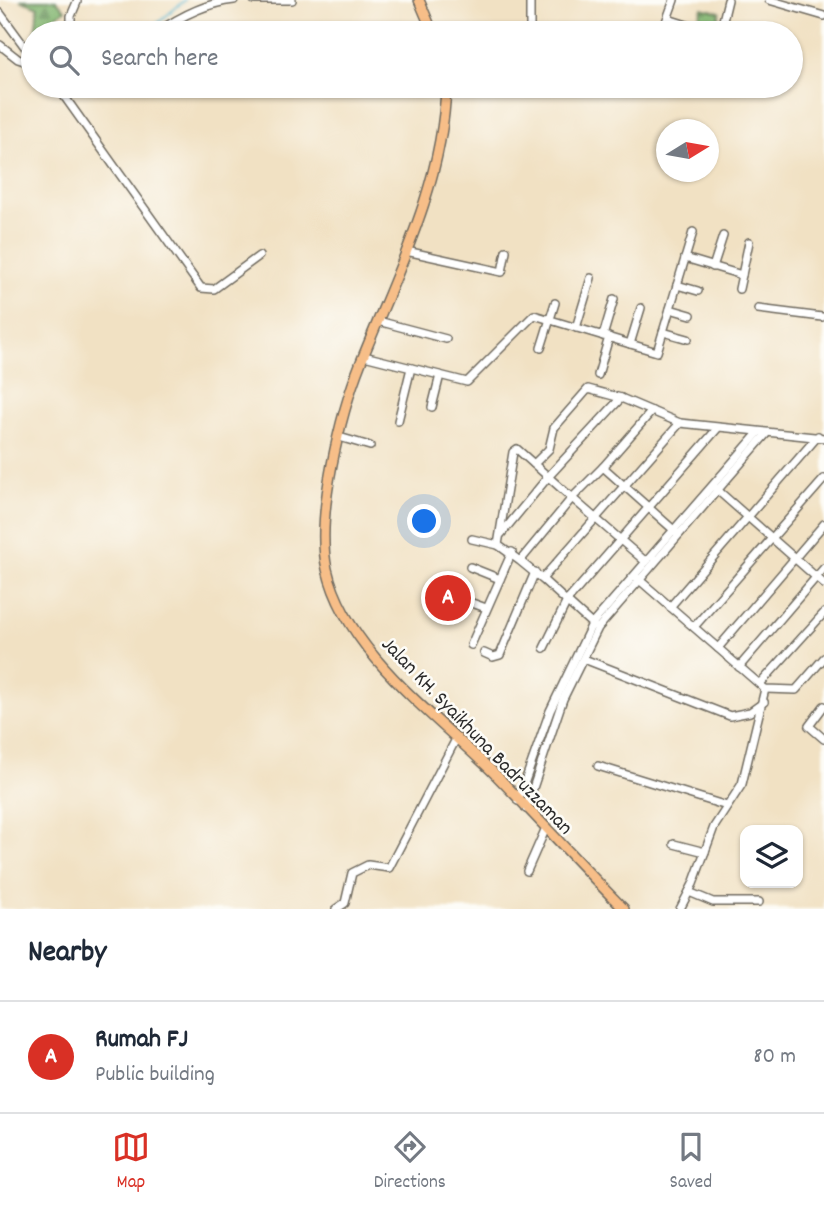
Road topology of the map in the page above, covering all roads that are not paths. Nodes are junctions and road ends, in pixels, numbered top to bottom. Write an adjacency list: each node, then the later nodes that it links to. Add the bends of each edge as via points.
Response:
1 (234, 0): 14 (street, via 217,2)
2 (254, 0): 3 (street)
3 (292, 0)
4 (419, 0): 15 (main road)
5 (530, 0): 16 (street)
6 (674, 0): 12 (street)
7 (728, 0): 18 (street)
8 (769, 0): 11 (street)
9 (77, 2): 13 (street)
10 (0, 13): 19 (street)
11 (824, 16)
12 (668, 19): 17 (street)
13 (72, 21)
14 (176, 21)
15 (428, 21)
16 (530, 21)
17 (674, 21)
18 (723, 21)
19 (21, 42)
20 (0, 45): 21 (street)
21 (21, 60)
22 (66, 98): 29 (street, via 201,288 214,289)
23 (445, 98): 27 (main road, Jalan KH. Syaikhuna Badruzzaman, via 443,134 424,206)
24 (693, 232): 30 (street)
25 (723, 236): 31 (street)
26 (749, 242): 32 (street)
27 (406, 251): 28 (street, via 502,272); 45 (main road, Jalan KH. Syaikhuna Badruzzaman)
28 (506, 251)
29 (259, 256)
30 (685, 258): 31 (street); 34 (street)
31 (713, 267): 32 (street)
32 (742, 275): 35 (street)
33 (591, 278): 46 (street)
34 (677, 285): 36 (street); 40 (street)
35 (739, 289)
36 (698, 291)
37 (614, 299): 48 (street)
38 (555, 303): 44 (street)
39 (641, 307): 51 (street)
40 (670, 309): 42 (street); 47 (street)
41 (758, 309): 43 (street)
42 (691, 315)
43 (822, 317)
44 (550, 320): 46 (street); 52 (street); 55 (street, via 534,315 467,382)
45 (378, 321): 49 (street); 53 (main road, Jalan KH. Syaikhuna Badruzzaman)
46 (576, 328): 48 (street)
47 (663, 332): 50 (street); 51 (street, via 657,352)
48 (606, 337): 51 (street); 56 (street)
49 (446, 339)
50 (688, 339)
51 (630, 344)
52 (541, 348)
53 (364, 356): 54 (street); 66 (main road, Jalan KH. Syaikhuna Badruzzaman)
54 (411, 368): 55 (street); 60 (street)
55 (440, 375): 58 (street)
56 (598, 375)
57 (621, 398): 59 (street); 68 (street, via 592,389 582,392 554,428 549,449); 70 (street)
58 (432, 407)
59 (652, 411): 61 (street); 69 (street)
60 (398, 421)
61 (680, 423): 62 (street); 72 (street)
62 (717, 429): 63 (street); 75 (street)
63 (758, 433): 64 (street); 73 (street)
64 (767, 433): 65 (street); 73 (street)
65 (822, 435): 76 (street)
66 (339, 437): 67 (street); 113 (main road, Jalan KH. Syaikhuna Badruzzaman, via 324,533 333,588 358,633 392,677)
67 (370, 446)
68 (534, 464): 70 (street); 83 (street, via 519,450 513,452)
69 (603, 467): 72 (street); 74 (street)
70 (548, 477): 74 (street); 83 (street)
71 (824, 479): 82 (street)
72 (623, 486): 75 (street); 77 (street)
73 (716, 488): 76 (street); 79 (street)
74 (572, 498): 77 (street); 86 (street)
75 (647, 509): 79 (street); 81 (street)
76 (748, 518): 82 (street); 98 (street)
77 (594, 519): 81 (street); 94 (street)
78 (824, 524): 85 (street)
79 (677, 533): 87 (street); 92 (street)
80 (472, 539): 83 (street)
81 (621, 539): 87 (street); 97 (street)
82 (772, 540): 85 (street); 102 (street)
83 (498, 541): 84 (street)
84 (512, 552): 86 (street); 93 (street)
85 (794, 559): 91 (street); 105 (street)
86 (520, 561): 90 (street)
87 (646, 562): 92 (street)
88 (470, 567): 93 (street)
89 (824, 568): 91 (street)
90 (535, 572): 94 (street); 106 (street, via 500,655)
91 (816, 577): 95 (street); 109 (street)
92 (637, 578): 98 (street); 101 (street)
93 (500, 579): 99 (street)
94 (542, 579): 97 (street)
95 (824, 584)
96 (458, 598): 99 (street)
97 (566, 601): 101 (street); 104 (street)
98 (670, 607): 102 (street)
99 (486, 608): 103 (street)
100 (824, 613): 110 (street)
101 (595, 626): 108 (street); 116 (street, via 550,711)
102 (694, 627): 105 (street)
103 (471, 645)
104 (544, 648)
105 (718, 649): 109 (street)
106 (484, 653)
107 (824, 657): 110 (street, via 796,690)
108 (584, 659): 111 (street, via 730,716 750,712); 118 (street, via 563,699)
109 (739, 667): 110 (street)
110 (763, 686): 111 (street)
111 (764, 702): 117 (street, via 742,784)
112 (824, 706): 114 (street, via 809,726)
113 (456, 739): 116 (main road, Jalan KH. Syaikhuna Badruzzaman); 125 (street, via 389,868 368,865 352,873 345,903)
114 (824, 739)
115 (598, 766): 117 (street)
116 (518, 801): 118 (main road, Jalan KH. Syaikhuna Badruzzaman)
117 (727, 806): 121 (street)
118 (526, 810): 119 (main road, Jalan KH. Syaikhuna Badruzzaman)
119 (545, 831): 122 (street); 126 (main road, Jalan KH. Syaikhuna Badruzzaman)
120 (674, 844): 121 (street)
121 (705, 852): 123 (street)
122 (527, 871)
123 (689, 892): 124 (street, via 713,902); 127 (street)
124 (759, 902)
125 (336, 909)
126 (624, 909)
127 (680, 909)

